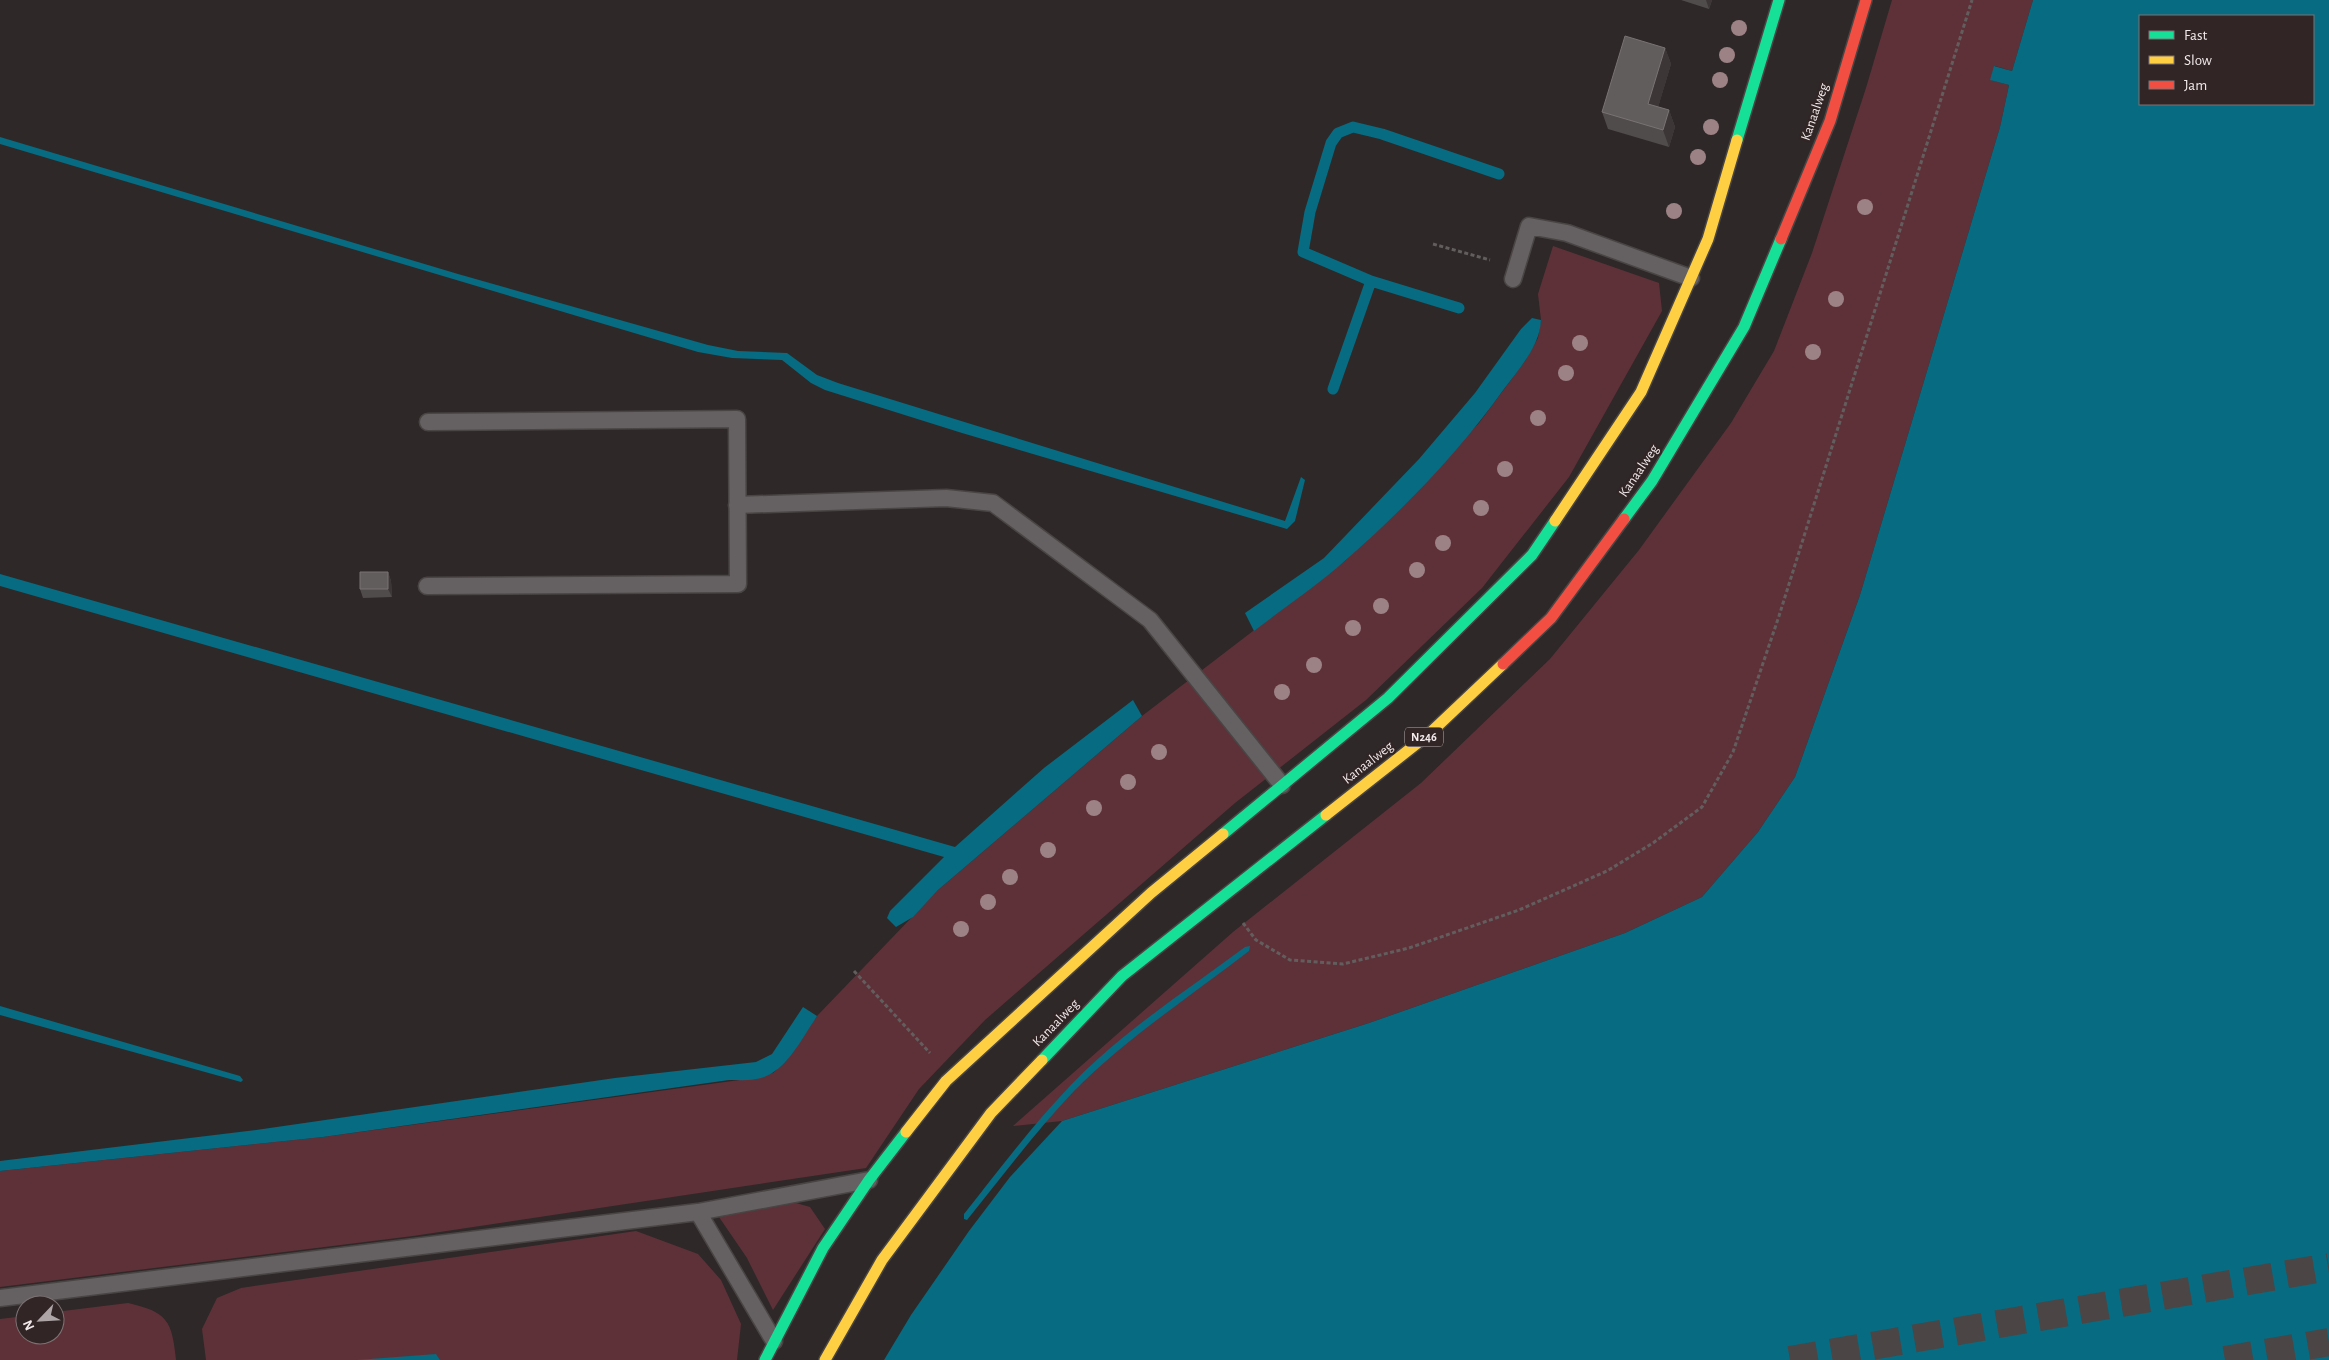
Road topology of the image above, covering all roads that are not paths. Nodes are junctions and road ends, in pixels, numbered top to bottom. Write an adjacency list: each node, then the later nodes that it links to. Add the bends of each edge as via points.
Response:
1 (1779, 0): 4 (street, via 1708,239)
2 (1866, 0): 14 (street, Kanaalweg / N246, via 1830,120 1744,327 1652,480 1551,618 1428,734 1122,976 991,1113 882,1260)
3 (1515, 274): 4 (lane, via 1529,226 1567,233)
4 (1691, 278): 8 (street, via 1642,392 1532,555 1388,698)
5 (428, 422): 6 (lane, via 737,419)
6 (737, 505): 7 (lane, via 738,584); 8 (lane, via 946,498 993,503 1150,620)
7 (427, 586)
8 (1282, 785): 9 (street, via 1151,893 952,1076)
9 (870, 1180): 10 (lane); 12 (street, via 823,1248)
10 (698, 1212): 11 (lane); 12 (lane)
11 (0, 1298)
12 (774, 1341): 13 (street)
13 (765, 1360)
14 (825, 1360)

